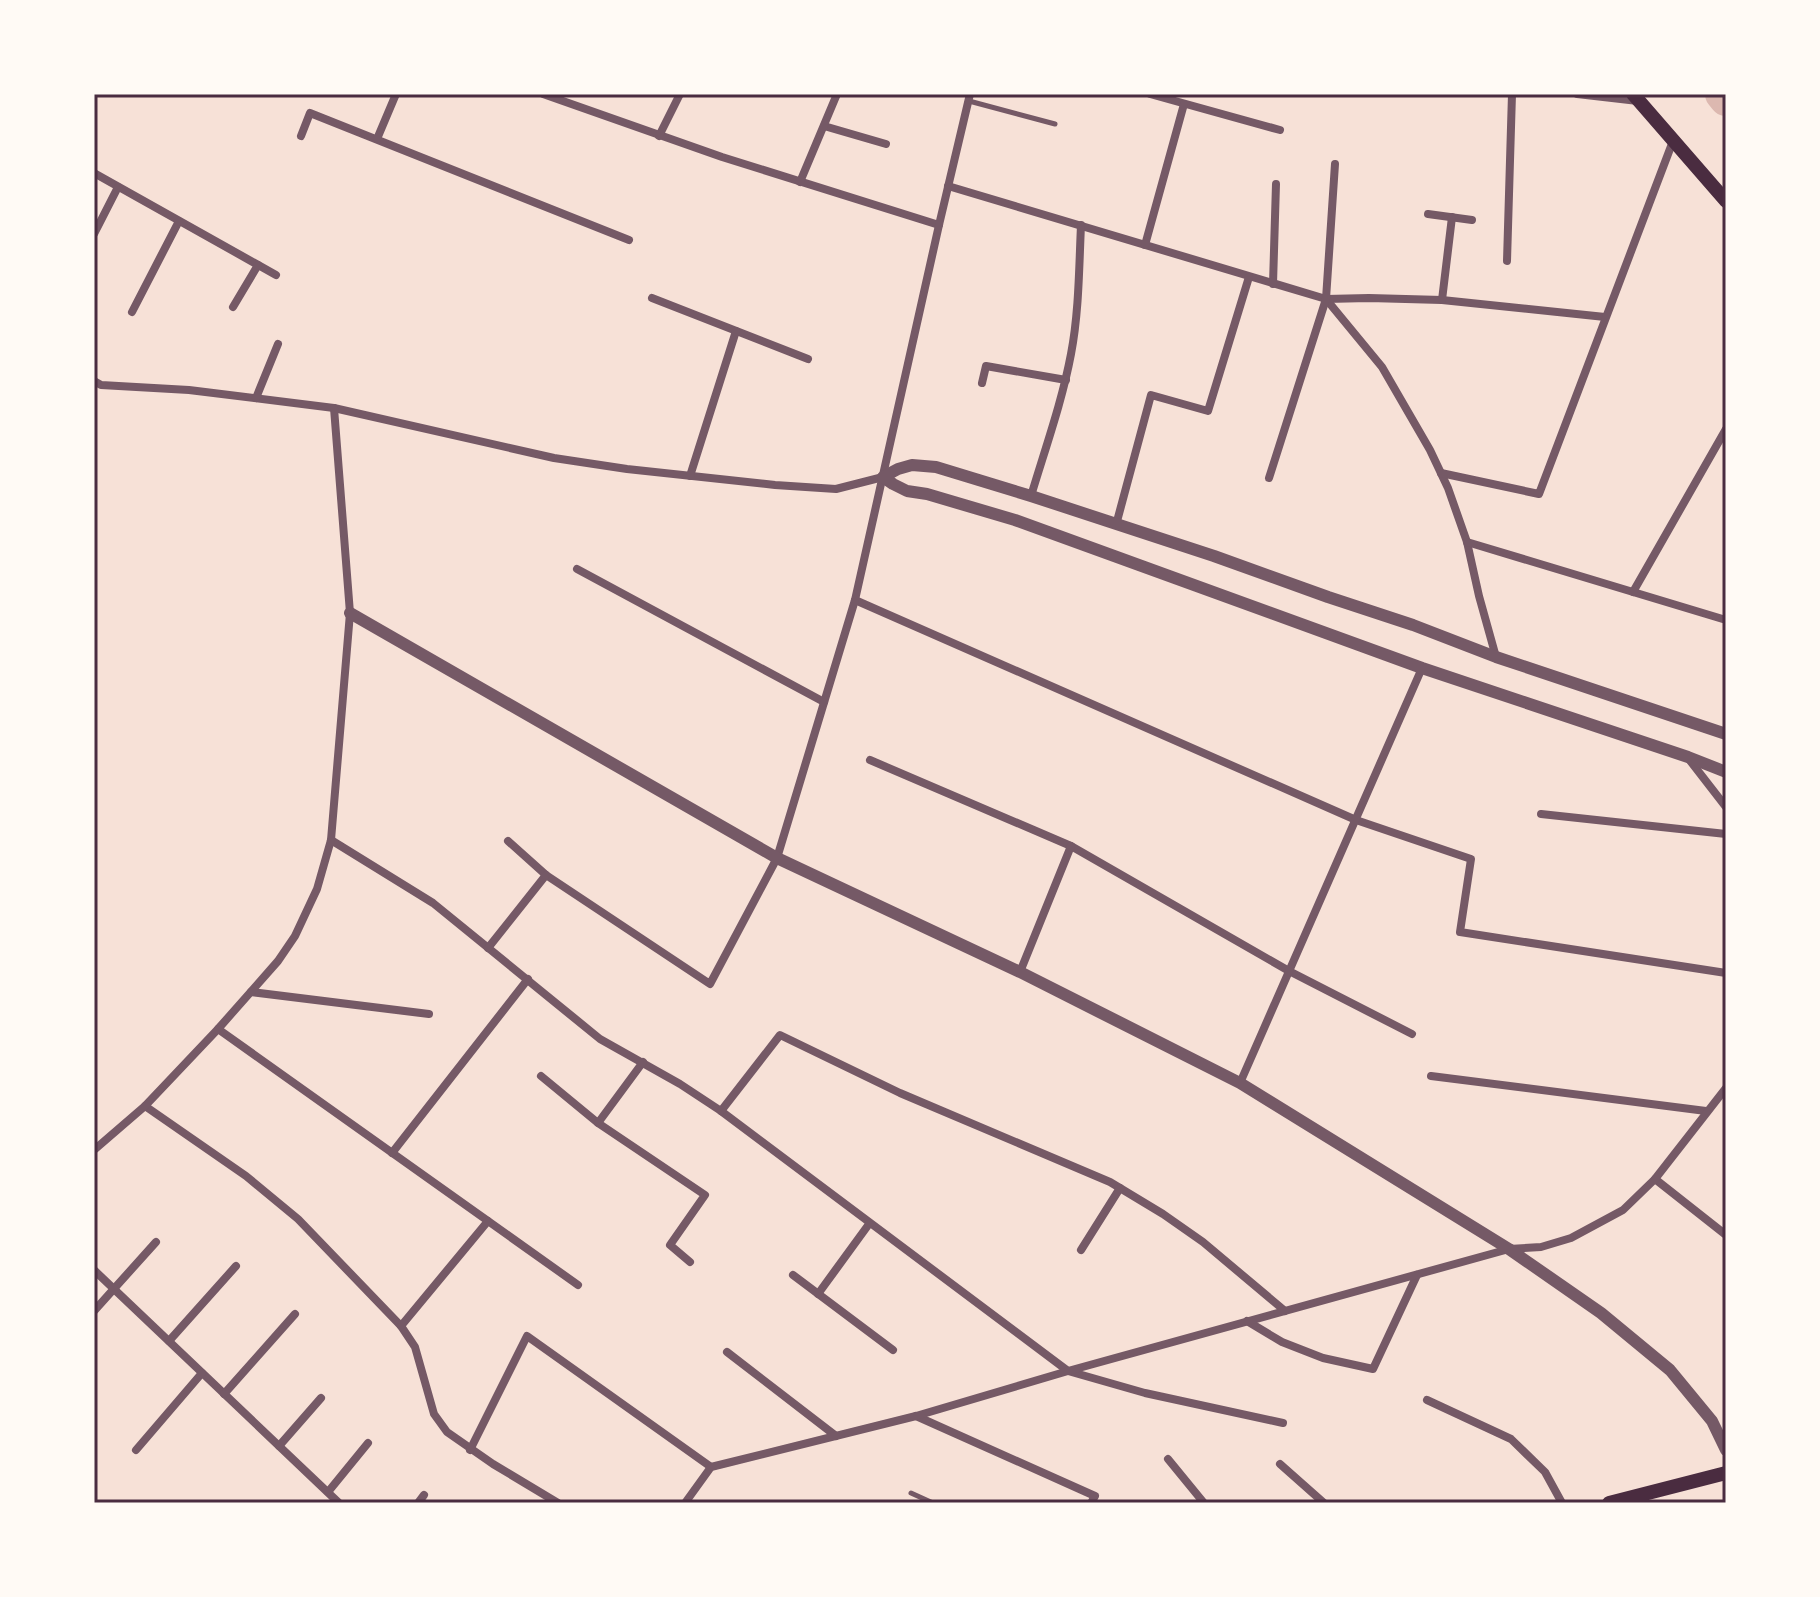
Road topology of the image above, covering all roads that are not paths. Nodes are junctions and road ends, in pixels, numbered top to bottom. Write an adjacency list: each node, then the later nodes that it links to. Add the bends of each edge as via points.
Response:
1 (396, 94): 16 (street)
2 (543, 94): 15 (street)
3 (680, 94): 15 (street)
4 (837, 94): 12 (street)
5 (1150, 94): 10 (street)
6 (1512, 94): 35 (street)
7 (1577, 94): 9 (street)
8 (970, 98): 11 (lane); 23 (street)
9 (1636, 98): 17 (main road)
10 (1184, 104): 13 (street); 34 (street)
11 (1055, 124)
12 (824, 126): 18 (street); 21 (street)
13 (1280, 130)
14 (301, 136): 16 (street, via 310,113)
15 (659, 136): 21 (street)
16 (377, 139): 33 (street)
17 (1673, 141): 25 (main road); 45 (street)
18 (886, 144)
19 (1335, 164): 41 (street)
20 (94, 173): 24 (street)
21 (800, 182): 30 (street)
22 (1276, 184): 39 (street)
23 (948, 186): 30 (street); 31 (street)
24 (118, 187): 29 (street); 32 (street)
25 (1726, 201)
26 (1428, 214): 27 (street)
27 (1452, 217): 28 (street); 42 (street)
28 (1472, 220)
29 (179, 221): 36 (street); 44 (street)
30 (939, 225): 57 (street)
31 (1081, 225): 34 (street); 49 (street)
32 (94, 234)
33 (629, 240)
34 (1145, 245): 38 (street)
35 (1507, 261)
36 (258, 265): 37 (street); 43 (street)
37 (276, 275)
38 (1249, 277): 39 (street); 60 (street, via 1208,411 1151,395)
39 (1273, 284): 41 (street)
40 (652, 298): 46 (street)
41 (1326, 299): 42 (street); 55 (street, via 1382,367); 58 (street)
42 (1442, 300): 45 (street)
43 (233, 307)
44 (132, 312)
45 (1605, 317): 55 (street, via 1539,494)
46 (736, 331): 48 (street); 56 (street)
47 (278, 344): 52 (street)
48 (808, 359)
49 (1066, 380): 51 (street, via 986,366); 59 (street)
50 (94, 381): 52 (street)
51 (982, 383)
52 (256, 398): 53 (street)
53 (334, 408): 56 (street, via 554,458); 65 (street)
54 (1726, 429): 63 (street)
55 (1441, 473): 61 (street)
56 (690, 476): 57 (street, via 836,489)
57 (883, 477): 59 (street, via 912,465 936,467); 64 (street); 68 (street, via 907,491 1015,520)
58 (1269, 478)
59 (1031, 496): 60 (street)
60 (1116, 525): 67 (street)
61 (1467, 542): 63 (street); 67 (street)
62 (577, 569): 69 (street)
63 (1633, 592): 66 (street)
64 (855, 600): 69 (street); 76 (street)
65 (350, 613): 78 (street); 81 (street)
66 (1726, 620)
67 (1496, 657): 70 (street)
68 (1422, 668): 71 (street); 76 (street)
69 (824, 702): 81 (street)
70 (1726, 734)
71 (1688, 757): 73 (street); 74 (street)
72 (870, 760): 80 (street)
73 (1726, 772)
74 (1726, 807)
75 (1541, 814): 77 (street)
76 (1356, 820): 84 (street); 86 (street, via 1471,859 1460,932)
77 (1726, 834)
78 (331, 840): 83 (street, via 433,903); 88 (street, via 317,889 295,936)
79 (508, 841): 82 (street)
80 (1071, 846): 84 (street); 85 (street)
81 (777, 858): 82 (street, via 710,984); 85 (street)
82 (546, 875): 83 (street)
83 (488, 948): 87 (street)
84 (1289, 971): 91 (street); 95 (street)
85 (1020, 972): 95 (street)
86 (1726, 973)
87 (528, 979): 92 (street, via 600,1039); 102 (street)
88 (251, 992): 89 (street); 90 (street)
89 (429, 1014)
90 (218, 1029): 97 (street); 102 (street)
91 (1412, 1034)
92 (643, 1062): 98 (street); 100 (street)
93 (541, 1076): 100 (street)
94 (1431, 1076): 99 (street)
95 (1240, 1083): 109 (street)
96 (1726, 1088): 99 (street)
97 (145, 1106): 101 (street); 123 (street, via 298,1219)
98 (721, 1111): 104 (street, via 780,1035); 106 (street)
99 (1706, 1111): 103 (street)
100 (598, 1123): 111 (street, via 705,1195 670,1245)
101 (94, 1150)
102 (392, 1153): 105 (street)
103 (1655, 1179): 107 (street); 109 (street, via 1623,1210 1571,1238)
104 (1120, 1188): 110 (street); 120 (street, via 1203,1242)
105 (488, 1221): 116 (street); 123 (street)
106 (869, 1224): 118 (street); 127 (street)
107 (1726, 1235)
108 (156, 1242): 117 (street)
109 (1509, 1249): 115 (street); 139 (street, via 1601,1313 1670,1370 1712,1421)
110 (1081, 1250)
111 (690, 1262)
112 (236, 1266): 124 (street)
113 (94, 1270): 117 (street)
114 (793, 1275): 118 (street)
115 (1417, 1275): 120 (street); 122 (street, via 1373,1369 1323,1358)
116 (578, 1285)
117 (114, 1289): 119 (street); 124 (street)
118 (818, 1294): 125 (street)
119 (94, 1311)
120 (1285, 1311): 122 (street)
121 (295, 1314): 129 (street)
122 (1247, 1321): 127 (street)
123 (401, 1326): 138 (street, via 415,1347 434,1414)
124 (169, 1341): 128 (street)
125 (893, 1350)
126 (727, 1352): 134 (street)
127 (1068, 1371): 132 (street); 133 (street)
128 (202, 1373): 129 (street); 137 (street)
129 (224, 1394): 136 (street)
130 (321, 1398): 136 (street)
131 (1427, 1400): 154 (street, via 1511,1439 1545,1472)
132 (916, 1416): 134 (street); 151 (street, via 1095,1496)
133 (1283, 1423)
134 (836, 1436): 142 (street)
135 (368, 1443): 144 (street)
136 (279, 1446): 144 (street)
137 (136, 1450)
138 (470, 1450): 142 (street, via 527,1336); 148 (street)
139 (1726, 1450)
140 (1168, 1459): 152 (street)
141 (1280, 1464): 153 (street)
142 (711, 1467): 149 (street)
143 (1726, 1473): 146 (main road)
144 (328, 1492): 147 (street)
145 (911, 1493): 150 (lane)
146 (1618, 1502)
147 (339, 1503)
148 (558, 1503)
149 (685, 1503)
150 (933, 1503)
151 (1091, 1503)
152 (1204, 1503)
153 (1324, 1503)
154 (1562, 1503)

